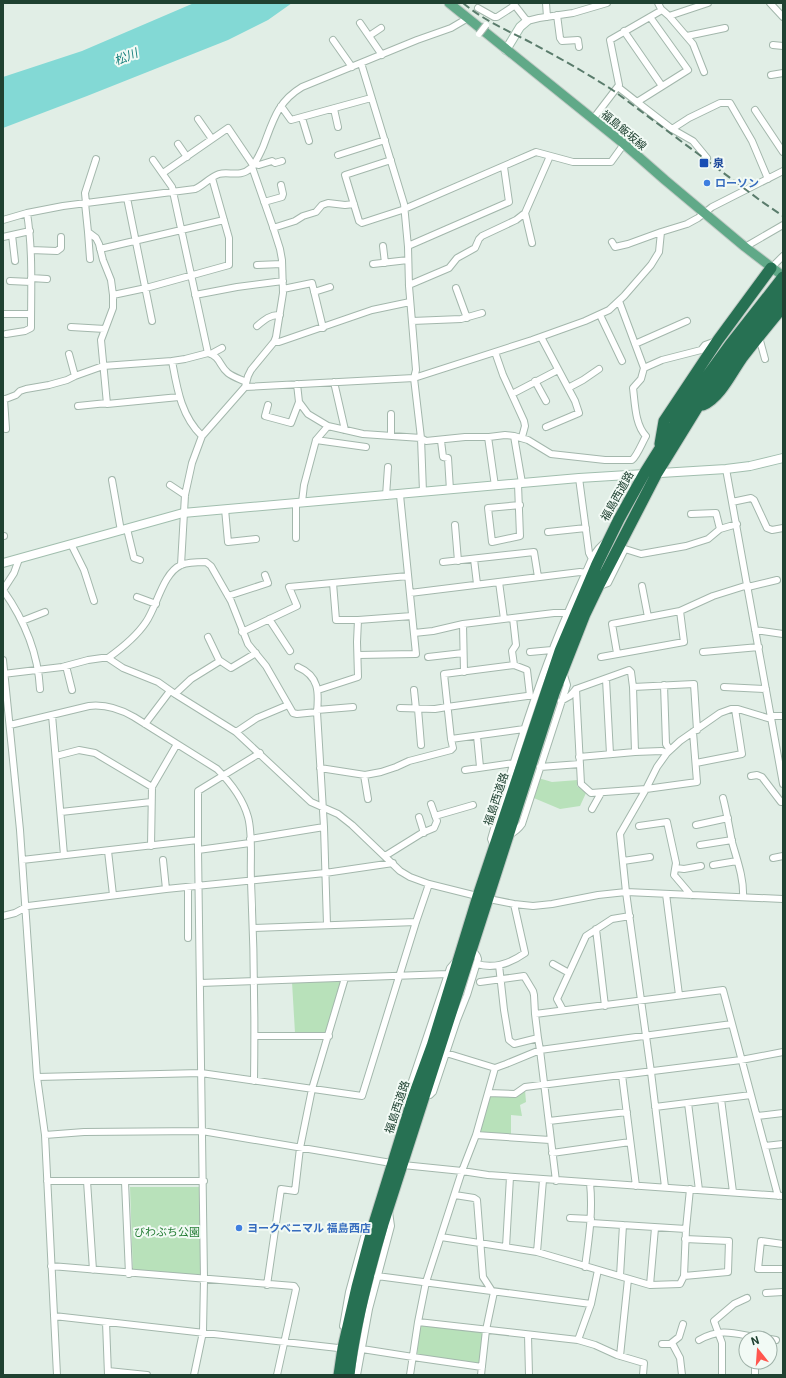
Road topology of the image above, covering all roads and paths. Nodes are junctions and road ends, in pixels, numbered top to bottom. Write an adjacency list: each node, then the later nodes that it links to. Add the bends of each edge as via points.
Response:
1 (449, 3): 17 (main road, 福島飯坂線)
2 (546, 3): 14 (street)
3 (606, 3): 8 (street)
4 (658, 3): 10 (street)
5 (708, 3): 13 (street)
6 (770, 3): 11 (street)
7 (513, 4): 9 (street, via 497,17); 18 (street)
8 (598, 4): 12 (street, via 573,14)
9 (478, 8)
10 (662, 10): 13 (street); 15 (street)
11 (780, 11): 16 (street)
12 (557, 15): 14 (street); 30 (street, via 562,41 578,40)
13 (669, 16): 26 (street)
14 (547, 17): 18 (street)
15 (650, 17): 23 (street); 38 (street, via 688,70)
16 (783, 17)
17 (468, 18): 31 (main road, 福島飯坂線); 32 (street, via 451,28)
18 (527, 21): 31 (street, via 520,27)
19 (360, 23): 25 (street)
20 (486, 26): 24 (street, bridge)
21 (381, 28): 25 (street)
22 (725, 28): 26 (street)
23 (624, 31): 38 (street); 39 (street, via 610,40)
24 (479, 34)
25 (369, 36): 32 (street)
26 (687, 36): 35 (street, via 694,44)
27 (333, 40): 34 (street)
28 (773, 45): 29 (street)
29 (783, 46)
30 (579, 47)
31 (506, 50): 47 (main road, 福島飯坂線)
32 (382, 54): 33 (street)
33 (361, 63): 34 (street); 40 (street)
34 (352, 67): 42 (street, via 302,87)
35 (704, 72)
36 (783, 73): 37 (street)
37 (770, 74)
38 (662, 86): 41 (street)
39 (618, 87): 41 (street); 47 (street)
40 (371, 98): 43 (street); 51 (street)
41 (637, 102): 49 (street)
42 (281, 106): 45 (street, via 291,120); 64 (street)
43 (334, 109): 45 (street); 48 (street)
44 (755, 110): 55 (street)
45 (302, 118): 52 (street)
46 (198, 119): 50 (street)
47 (593, 119): 54 (main road, 福島飯坂線)
48 (338, 127)
49 (672, 129): 59 (street, via 693,141); 69 (street, via 720,103 730,103 752,141)
50 (212, 139): 57 (street); 64 (street, via 228,128)
51 (385, 140): 56 (street); 63 (street)
52 (309, 141)
53 (178, 144): 57 (street)
54 (624, 144): 58 (street, via 611,162 573,162); 79 (main road, 福島飯坂線)
55 (783, 152)
56 (338, 155)
57 (187, 156): 67 (street)
58 (550, 156): 65 (street, via 536,152); 78 (street)
59 (707, 158)
60 (96, 159): 74 (street, via 85,193)
61 (153, 160): 67 (street)
62 (282, 160): 64 (street)
63 (390, 160): 75 (street, via 345,175); 76 (street)
64 (253, 166): 68 (street, via 234,175 221,174); 73 (street)
65 (504, 167): 76 (street); 95 (street, via 509,202)
66 (783, 171): 69 (street)
67 (163, 173): 71 (street)
68 (212, 178): 71 (street, via 201,187); 81 (street)
69 (768, 179): 79 (street)
70 (281, 185): 73 (street, via 282,197)
71 (173, 191): 72 (street); 84 (street)
72 (127, 198): 74 (street); 91 (street)
73 (264, 202): 83 (street)
74 (85, 203): 77 (street); 86 (street)
75 (354, 204): 76 (street, via 362,223); 83 (street, via 328,203 316,212)
76 (404, 209): 95 (street)
77 (27, 213): 80 (street); 85 (street)
78 (525, 213): 93 (street); 114 (street, via 482,236 475,248 457,258 449,268)
79 (705, 213): 87 (street, via 688,224); 96 (main road, 福島飯坂線)
80 (3, 220)
81 (224, 220): 84 (street); 108 (street, via 229,238 229,265)
82 (783, 225): 96 (street)
83 (273, 228): 104 (street)
84 (181, 230): 91 (street); 108 (street)
85 (30, 231): 88 (street); 98 (street)
86 (88, 232): 97 (street, via 96,238); 100 (street)
87 (661, 232): 92 (street, via 615,247); 123 (street, via 659,252 651,265)
88 (12, 235): 89 (street); 101 (street)
89 (3, 237)
90 (61, 238): 98 (street, via 57,251)
91 (136, 241): 97 (street); 116 (street)
92 (612, 242)
93 (532, 243)
94 (383, 246): 103 (street)
95 (408, 246): 102 (street)
96 (745, 247): 107 (main road, 福島飯坂線)
97 (100, 249): 121 (street, via 111,280)
98 (31, 250): 111 (street)
99 (783, 256): 107 (street)
100 (90, 259)
101 (15, 260)
102 (408, 260): 103 (street); 114 (street)
103 (385, 263): 105 (street)
104 (282, 264): 106 (street); 113 (street)
105 (373, 264)
106 (257, 265)
107 (772, 268): 109 (main road, 福島飯坂線); 142 (highway)
108 (191, 275): 116 (street); 122 (street)
109 (783, 277): 146 (highway, 福島西道路)
110 (47, 278): 111 (street)
111 (31, 280): 112 (street); 128 (street)
112 (10, 281)
113 (283, 281): 117 (street); 122 (street)
114 (409, 285): 124 (street)
115 (330, 287): 119 (street)
116 (146, 288): 121 (street); 132 (street)
117 (283, 288): 119 (street, via 312,283); 129 (street)
118 (456, 288): 131 (street)
119 (314, 292): 137 (street)
120 (783, 292): 146 (highway, 福島西道路)
121 (113, 295): 138 (street, via 113,308)
122 (195, 295): 148 (street)
123 (619, 301): 130 (street); 144 (street)
124 (410, 302): 133 (street); 137 (street, via 372,310)
125 (783, 307): 141 (highway)
126 (482, 313): 131 (street)
127 (3, 314): 128 (street)
128 (31, 314): 139 (street, via 31,328)
129 (280, 315): 135 (street, via 265,319); 143 (street)
130 (600, 315): 140 (street); 152 (street)
131 (467, 318): 133 (street)
132 (152, 321)
133 (412, 321): 158 (street, via 416,370)
134 (687, 321): 144 (street)
135 (257, 326)
136 (71, 327): 138 (street)
137 (323, 328): 143 (street)
138 (105, 329): 153 (street, via 100,340)
139 (6, 334)
140 (541, 337): 147 (street); 156 (street)
141 (759, 337): 150 (street); 172 (highway, via 716,395 709,403)
142 (718, 340): 154 (street, via 706,345 702,350 662,360); 187 (highway, via 664,421)
143 (274, 342): 161 (street, via 251,370)
144 (635, 344): 154 (street)
145 (222, 348): 148 (street)
146 (733, 349): 172 (highway, 福島西道路); 187 (highway, 福島西道路, via 694,394)
147 (495, 352): 158 (street); 164 (street)
148 (210, 353): 151 (street); 161 (street, via 217,357 230,375)
149 (69, 354): 157 (street)
150 (765, 359)
151 (172, 361): 153 (street); 165 (street)
152 (622, 361)
153 (103, 366): 157 (street); 169 (street)
154 (644, 368): 182 (street, via 641,379 632,388 638,422 646,436 632,460 551,454)
155 (600, 369): 163 (street)
156 (558, 370): 159 (street); 163 (street)
157 (75, 376): 166 (street, via 49,385 26,389)
158 (414, 378): 160 (street); 183 (street)
159 (535, 381): 164 (street); 167 (street)
160 (334, 382): 162 (street); 177 (street)
161 (246, 384): 162 (street); 178 (street)
162 (297, 384): 168 (street)
163 (568, 388): 175 (street, via 579,413)
164 (512, 394): 182 (street, via 524,421)
165 (179, 397): 169 (street); 178 (street, via 186,413)
166 (4, 400): 176 (street)
167 (546, 401)
168 (299, 402): 170 (street, via 291,423 265,416); 174 (street, via 308,414)
169 (107, 403): 171 (street)
170 (268, 405)
171 (78, 406)
172 (697, 408): 191 (highway, 福島西道路)
173 (391, 414): 179 (street)
174 (328, 426): 177 (street); 184 (street)
175 (546, 427)
176 (6, 429)
177 (345, 430): 179 (street)
178 (202, 436): 200 (street, via 192,463)
179 (391, 436): 183 (street)
180 (514, 436): 181 (street); 182 (street); 195 (street)
181 (488, 437): 185 (street); 197 (street)
182 (522, 437)
183 (421, 438): 185 (street, via 426,441); 199 (street)
184 (316, 440): 186 (street); 204 (street)
185 (441, 441): 198 (street, via 443,458 448,458)
186 (366, 447)
187 (659, 449): 192 (highway, 福島西道路)
188 (783, 458): 190 (street)
189 (388, 467): 202 (street)
190 (726, 469): 191 (street); 203 (street)
191 (657, 473): 192 (street); 238 (highway, 福島西道路)
192 (644, 474): 193 (street); 218 (highway, 福島西道路)
193 (579, 478): 195 (street); 211 (street)
194 (112, 480): 214 (street)
195 (520, 484): 197 (street); 205 (street)
196 (170, 485): 200 (street)
197 (495, 486): 198 (street)
198 (450, 490): 199 (street)
199 (423, 492): 201 (street)
200 (185, 495): 207 (street)
201 (400, 495): 202 (street); 230 (street)
202 (386, 496): 204 (street)
203 (732, 502): 209 (street); 212 (street, via 751,498 767,528)
204 (299, 503): 206 (street); 216 (street)
205 (520, 505): 205 (street, via 520,536 492,542 488,508)
206 (225, 509): 207 (street); 217 (street, via 228,542)
207 (183, 513): 214 (street); 227 (street)
208 (691, 514): 213 (street, via 716,513)
209 (737, 524): 213 (street); 237 (street)
210 (455, 525): 224 (street)
211 (586, 528): 215 (street); 222 (street)
212 (783, 528)
213 (720, 529): 238 (street, via 708,539 686,546 641,554 625,549 608,583)
214 (124, 530): 219 (street); 223 (street, via 134,558)
215 (548, 532)
216 (296, 538)
217 (256, 539)
218 (607, 542): 222 (street, via 603,543); 355 (highway, 福島西道路, via 560,651)
219 (71, 544): 220 (street); 242 (street, via 84,570)
220 (19, 558): 226 (street); 253 (street, via 4,590)
221 (474, 559): 224 (street); 231 (street, via 534,552); 235 (street)
222 (592, 559): 228 (street)
223 (140, 560)
224 (458, 561): 225 (street)
225 (443, 562)
226 (3, 563)
227 (181, 565): 240 (street, via 206,562 211,566); 243 (street, via 166,581)
228 (586, 573): 231 (street); 246 (street)
229 (265, 575): 240 (street, via 268,583)
230 (408, 576): 234 (street); 239 (street)
231 (538, 577): 233 (street)
232 (777, 580): 237 (street)
233 (499, 582): 235 (street); 251 (street)
234 (333, 583): 250 (street, via 289,587 297,606); 252 (street, via 336,620)
235 (477, 584): 239 (street)
236 (642, 586): 248 (street)
237 (748, 586): 244 (street, via 713,596); 255 (street)
238 (598, 587): 279 (highway, 福島西道路)
239 (410, 592): 247 (street)
240 (228, 596): 256 (street)
241 (136, 597): 243 (street)
242 (94, 601)
243 (156, 604): 271 (street, via 143,627)
244 (680, 611): 248 (street); 267 (street, via 684,642)
245 (45, 612): 253 (street)
246 (568, 613): 249 (street); 261 (street)
247 (412, 616): 252 (street); 257 (street)
248 (648, 617): 267 (street, via 612,624)
249 (513, 618): 251 (street); 274 (street, via 516,645 512,651)
250 (269, 619): 256 (street); 262 (street)
251 (504, 619): 254 (street)
252 (358, 620): 268 (street)
253 (22, 621): 277 (street)
254 (463, 624): 257 (street); 266 (street)
255 (755, 630): 258 (street); 260 (street)
256 (242, 632): 265 (street)
257 (414, 633): 268 (street, via 416,654)
258 (783, 634)
259 (208, 637): 273 (street)
260 (759, 647): 264 (street); 287 (street)
261 (552, 650): 263 (street); 292 (street)
262 (290, 651)
263 (530, 652)
264 (703, 652)
265 (256, 653): 273 (street, via 231,668); 294 (street)
266 (463, 653): 269 (street); 278 (street)
267 (617, 653): 270 (street)
268 (358, 655): 289 (street, via 358,677)
269 (428, 657)
270 (601, 657)
271 (108, 658): 275 (street); 291 (street, via 123,668 158,682)
272 (3, 660): 280 (street)
273 (220, 661): 291 (street)
274 (514, 665): 278 (street); 292 (street, via 527,670)
275 (66, 666): 277 (street); 288 (street)
276 (298, 667): 289 (street, via 306,670)
277 (39, 670): 280 (street); 285 (street)
278 (464, 672): 296 (street, via 444,674)
279 (562, 672): 293 (street, via 567,685); 349 (highway, 福島西道路)
280 (4, 674): 305 (street)
281 (606, 679): 283 (street, via 629,670); 286 (street); 316 (street)
282 (664, 685): 283 (street); 307 (street, via 694,684); 313 (street)
283 (633, 687): 314 (street)
284 (724, 687): 287 (street)
285 (40, 689)
286 (576, 689): 293 (street); 318 (street)
287 (766, 689): 303 (street)
288 (72, 690)
289 (318, 690): 300 (street)
290 (414, 690): 298 (street)
291 (172, 693): 304 (street); 308 (street)
292 (532, 697): 296 (street); 306 (street)
293 (561, 701): 323 (street)
294 (288, 704): 300 (street, via 293,713 297,714); 308 (street, via 257,718)
295 (353, 707): 300 (street)
296 (447, 707): 298 (street); 310 (street)
297 (400, 708): 298 (street)
298 (417, 709): 312 (street)
299 (735, 709): 303 (street); 307 (street, via 720,713); 320 (street, via 742,754)
300 (317, 711): 324 (street)
301 (52, 715): 304 (street, via 89,706 102,706 124,711); 305 (street); 317 (street)
302 (783, 716): 303 (street)
303 (771, 718): 329 (street)
304 (145, 724): 311 (street)
305 (10, 725): 363 (street)
306 (524, 729): 309 (street); 319 (street)
307 (695, 731): 313 (street); 320 (street)
308 (236, 732): 315 (street)
309 (477, 736): 310 (street); 322 (street)
310 (451, 739): 327 (street, via 451,750 409,761 396,768)
311 (177, 744): 326 (street); 330 (street)
312 (421, 745)
313 (668, 751): 314 (street); 331 (street)
314 (635, 752): 316 (street)
315 (260, 753): 326 (street); 339 (street, via 311,802)
316 (610, 754): 318 (street)
317 (56, 756): 330 (street, via 79,750 95,752); 341 (street)
318 (579, 757): 321 (street)
319 (514, 763): 322 (street); 355 (street, via 491,839)
320 (696, 763): 331 (street, via 697,782)
321 (580, 764): 323 (street); 332 (street, via 581,784 591,794)
322 (480, 767): 325 (street)
323 (540, 767): 349 (street, via 522,824 515,833)
324 (320, 768): 327 (street); 339 (street)
325 (465, 770)
326 (224, 775): 350 (street, via 198,792); 352 (street, via 245,808 250,826)
327 (364, 775): 334 (street)
328 (752, 776): 336 (street, via 762,777)
329 (783, 784)
330 (152, 787): 335 (street)
331 (646, 789): 332 (street); 365 (street, via 620,834)
332 (601, 793): 340 (street)
333 (723, 798): 344 (street)
334 (368, 799)
335 (151, 802): 341 (street); 354 (street)
336 (783, 802)
337 (431, 804): 342 (street)
338 (473, 805): 342 (street)
339 (323, 806): 347 (street); 359 (street, via 352,825)
340 (592, 810)
341 (61, 812): 358 (street)
342 (435, 816): 348 (street, via 437,821 434,828)
343 (419, 817): 348 (street)
344 (728, 818): 345 (street); 351 (street)
345 (696, 825)
346 (639, 826): 370 (street, via 667,822)
347 (324, 827): 352 (street); 371 (street)
348 (424, 833): 359 (street)
349 (509, 835): 382 (highway, 福島西道路)
350 (198, 840): 354 (street); 356 (street)
351 (732, 840): 353 (street); 366 (street)
352 (250, 841): 356 (street); 372 (street)
353 (700, 845)
354 (151, 846): 357 (street)
355 (494, 846): 382 (highway, 福島西道路)
356 (198, 850): 375 (street)
357 (108, 851): 358 (street); 380 (street)
358 (64, 855): 363 (street)
359 (385, 856): 367 (street)
360 (783, 856): 362 (street)
361 (650, 857): 365 (street)
362 (774, 858)
363 (22, 860): 385 (street)
364 (163, 860): 376 (street)
365 (623, 861): 377 (street)
366 (737, 862): 368 (street); 381 (street, via 744,886)
367 (393, 863): 371 (street); 373 (street, via 410,877)
368 (713, 865)
369 (701, 866): 370 (street, via 684,870)
370 (676, 868): 379 (street, via 674,875)
371 (325, 873): 372 (street); 389 (street)
372 (251, 880): 375 (street); 390 (street)
373 (429, 884): 382 (street); 388 (street)
374 (188, 886): 375 (street); 376 (street); 392 (street)
375 (198, 886): 405 (street)
376 (166, 889): 380 (street)
377 (626, 892): 378 (street); 384 (street, via 586,896 547,905); 387 (street)
378 (666, 894): 379 (street); 406 (street)
379 (691, 895): 381 (street)
380 (113, 896): 385 (street)
381 (743, 897): 383 (street)
382 (483, 898): 384 (street); 393 (highway, 福島西道路); 394 (highway, 福島西道路)
383 (783, 899)
384 (514, 904): 397 (street, via 525,953)
385 (25, 908): 386 (street); 424 (street)
386 (3, 916)
387 (630, 916): 391 (street, via 612,919); 407 (street)
388 (416, 922): 389 (street); 400 (street)
389 (327, 925): 390 (street)
390 (254, 928): 403 (street)
391 (596, 929): 398 (street, via 586,936); 408 (street)
392 (188, 938)
393 (472, 949): 395 (street, via 477,956); 429 (highway, 福島西道路)
394 (459, 959): 399 (street, via 453,963); 434 (highway, 福島西道路)
395 (477, 964): 397 (street); 417 (street)
396 (553, 964): 398 (street)
397 (499, 965): 402 (street)
398 (569, 973): 409 (street, via 557,999)
399 (448, 974): 400 (street); 434 (street, via 406,1100)
400 (399, 976): 401 (street); 427 (street, via 362,1096)
401 (346, 978): 403 (street); 413 (street)
402 (501, 978): 404 (street); 410 (street, via 524,976 533,991); 415 (street, via 509,1040 514,1044)
403 (254, 981): 405 (street); 412 (street)
404 (480, 982)
405 (200, 983): 422 (street)
406 (679, 995): 407 (street); 411 (street, via 722,990)
407 (642, 1000): 408 (street); 414 (street)
408 (605, 1006): 409 (street)
409 (564, 1010): 410 (street)
410 (535, 1014): 415 (street)
411 (732, 1024): 414 (street); 419 (street)
412 (255, 1036): 413 (street); 425 (street)
413 (329, 1036): 427 (street)
414 (646, 1036): 416 (street); 421 (street)
415 (538, 1038): 416 (street)
416 (540, 1050): 420 (street); 426 (street)
417 (446, 1053): 420 (street); 429 (street, via 433,1092)
418 (783, 1054): 419 (street)
419 (741, 1060): 421 (street); 430 (street)
420 (494, 1068): 428 (street)
421 (651, 1072): 423 (street); 433 (street)
422 (201, 1074): 424 (street); 425 (street); 439 (street)
423 (622, 1075): 426 (street); 435 (street)
424 (37, 1077): 440 (street)
425 (254, 1081): 427 (street)
426 (544, 1085): 428 (street, via 525,1087 514,1094); 438 (street)
427 (312, 1089): 446 (street)
428 (488, 1093): 441 (street)
429 (424, 1095): 448 (highway, 福島西道路)
430 (751, 1095): 431 (street); 437 (street)
431 (721, 1099): 432 (street); 462 (street)
432 (688, 1103): 433 (street); 461 (street)
433 (655, 1107): 459 (street)
434 (409, 1110): 448 (highway, 福島西道路)
435 (627, 1112): 438 (street); 443 (street)
436 (783, 1113): 437 (street)
437 (757, 1116): 445 (street)
438 (549, 1121): 442 (street)
439 (202, 1131): 440 (street, via 84,1132); 446 (street); 453 (street)
440 (45, 1135): 452 (street)
441 (476, 1135): 442 (street); 449 (street)
442 (550, 1140): 447 (street)
443 (630, 1142): 447 (street); 458 (street)
444 (783, 1144): 445 (street)
445 (765, 1146): 464 (street)
446 (300, 1148): 448 (street); 490 (street, via 295,1191 281,1189)
447 (552, 1153): 454 (street)
448 (398, 1164): 449 (street); 465 (highway, 福島西道路); 471 (highway, 福島西道路)
449 (462, 1171): 450 (street); 463 (street)
450 (510, 1177): 451 (street); 476 (street)
451 (542, 1180): 454 (street); 477 (street)
452 (47, 1181): 455 (street); 478 (street)
453 (204, 1181): 456 (street); 488 (street)
454 (556, 1181): 457 (street)
455 (87, 1182): 456 (street); 481 (street)
456 (125, 1182): 483 (street)
457 (590, 1183): 458 (street); 467 (street)
458 (636, 1186): 459 (street)
459 (664, 1188): 460 (street)
460 (690, 1189): 461 (street); 470 (street)
461 (699, 1190): 462 (street)
462 (733, 1192): 464 (street)
463 (455, 1195): 472 (street); 474 (street, via 477,1200)
464 (781, 1196)
465 (388, 1209): 484 (street, via 391,1226); 523 (highway, 福島西道路, via 366,1283)
466 (570, 1218): 467 (street)
467 (591, 1221): 468 (street); 479 (street)
468 (623, 1225): 469 (street); 485 (street)
469 (655, 1228): 470 (street); 491 (street)
470 (686, 1229): 473 (street)
471 (372, 1230): 511 (street, via 364,1236); 522 (highway, 福島西道路, via 343,1348)
472 (441, 1237): 474 (street); 489 (street)
473 (685, 1239): 486 (street); 486 (street, via 729,1241 728,1272)
474 (480, 1243): 476 (street); 492 (street, via 483,1277)
475 (783, 1244): 480 (street, via 761,1241 758,1269)
476 (506, 1247): 477 (street)
477 (537, 1252): 479 (street)
478 (51, 1266): 481 (street); 497 (street)
479 (586, 1267): 482 (street)
480 (783, 1269)
481 (93, 1270): 483 (street)
482 (598, 1270): 485 (street); 496 (street)
483 (129, 1274): 488 (street)
484 (377, 1276): 489 (street); 512 (street)
485 (620, 1276): 487 (street)
486 (684, 1276): 491 (street, via 680,1284)
487 (628, 1279): 491 (street); 513 (street)
488 (204, 1280): 490 (street); 502 (street)
489 (426, 1282): 492 (street); 499 (street)
490 (267, 1285): 508 (street, via 294,1286 296,1289)
491 (650, 1285)
492 (493, 1292): 496 (street); 501 (street)
493 (783, 1292): 494 (street)
494 (766, 1293)
495 (747, 1298): 503 (street, via 734,1304 714,1320)
496 (591, 1304): 506 (street)
497 (54, 1316): 498 (street); 517 (street)
498 (106, 1322): 502 (street); 516 (street)
499 (418, 1322): 501 (street); 514 (street)
500 (683, 1324): 510 (street, via 679,1338)
501 (486, 1330): 504 (street); 515 (street)
502 (203, 1332): 508 (street); 519 (street)
503 (719, 1332): 505 (street); 507 (street); 530 (street, via 722,1343)
504 (528, 1335): 506 (street); 527 (street)
505 (738, 1335)
506 (578, 1340): 513 (street)
507 (699, 1340)
508 (285, 1341): 511 (street); 520 (street)
509 (662, 1344): 510 (street)
510 (672, 1344): 529 (street, via 680,1358)
511 (338, 1348): 521 (street)
512 (362, 1348): 514 (street); 524 (street)
513 (620, 1356): 528 (street, via 644,1363)
514 (413, 1358): 515 (street); 525 (street)
515 (482, 1367): 526 (street)
516 (108, 1373): 518 (street)
517 (57, 1375)
518 (147, 1375)
519 (194, 1375)
520 (277, 1375)
521 (334, 1375)
522 (340, 1375)
523 (349, 1375)
524 (357, 1375)
525 (410, 1375)
526 (481, 1375)
527 (529, 1375)
528 (643, 1375)
529 (682, 1375)
530 (722, 1375)

